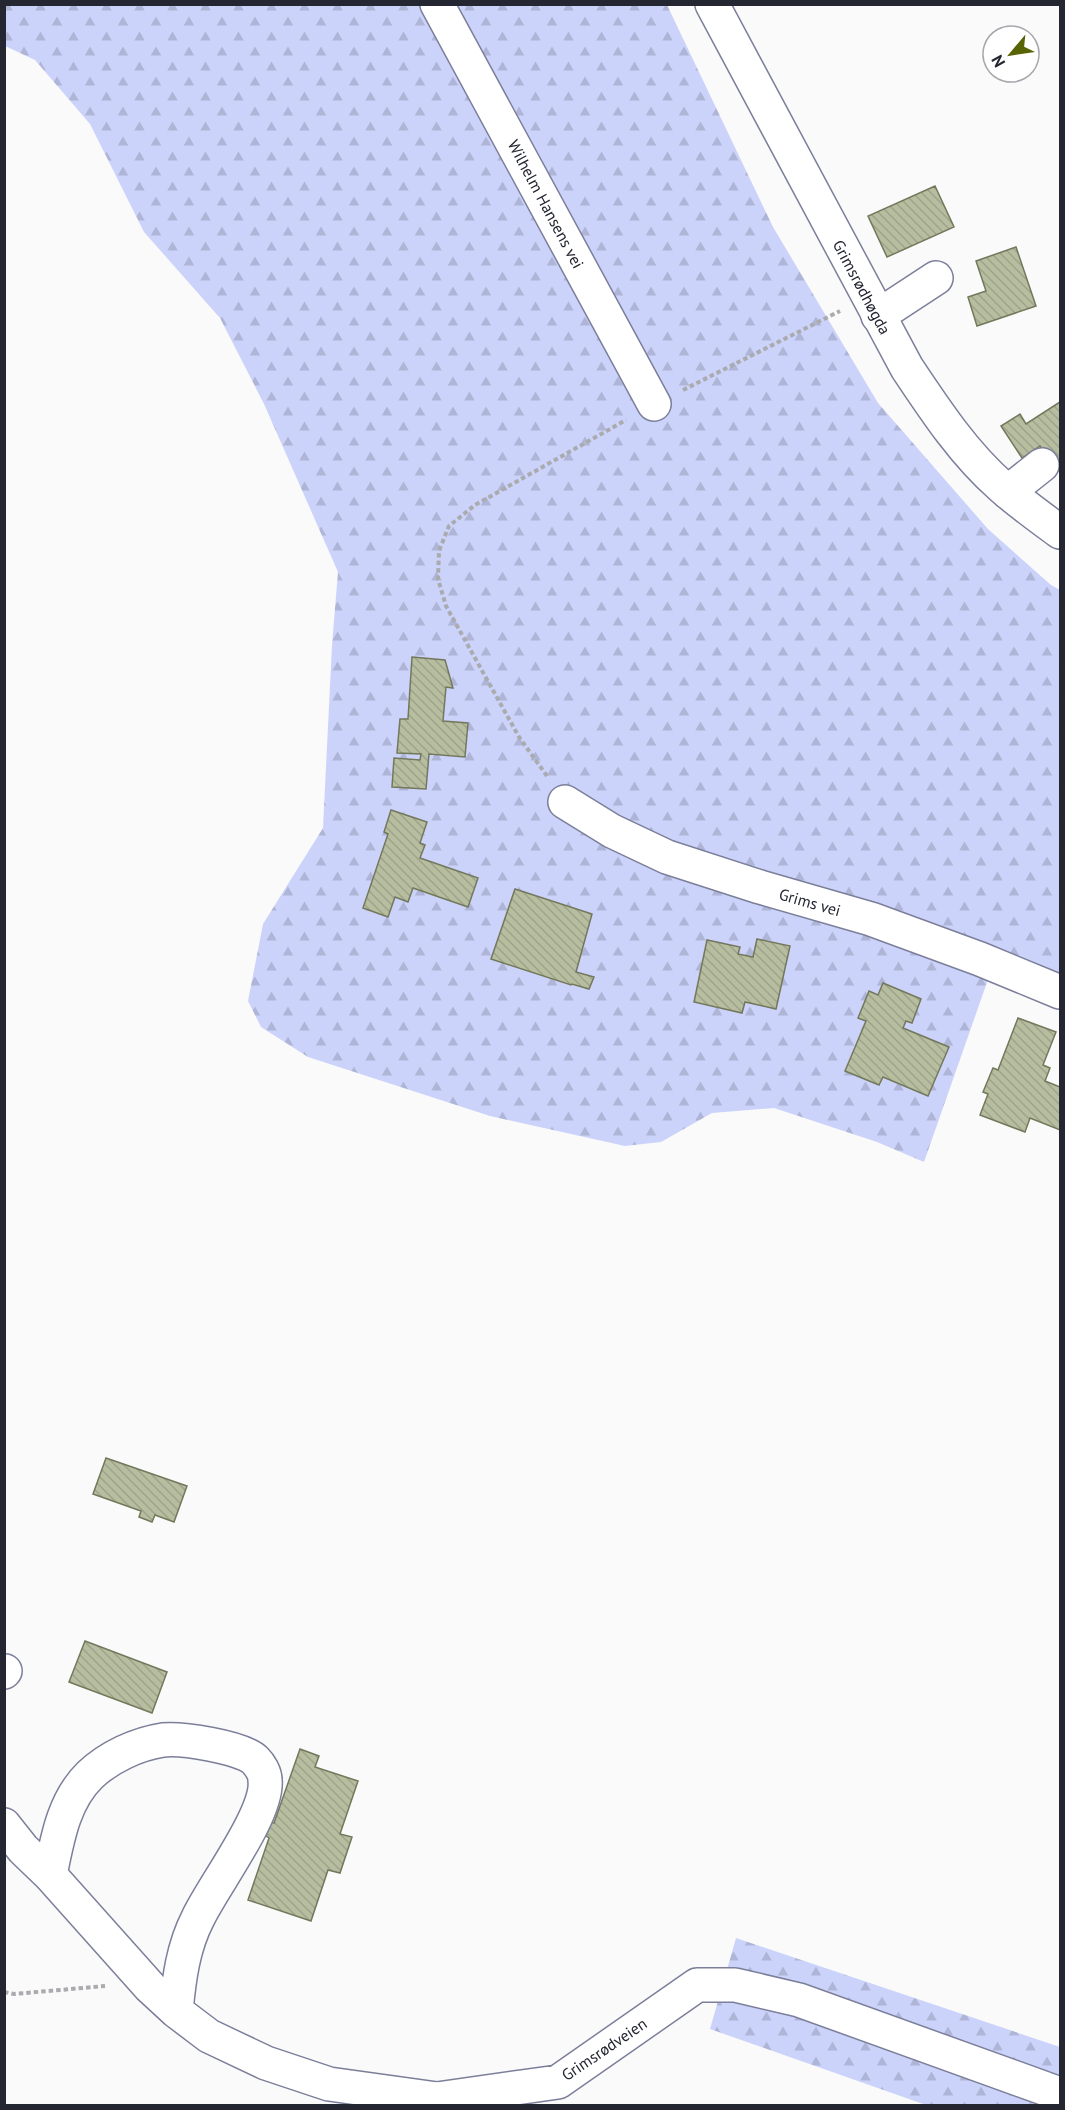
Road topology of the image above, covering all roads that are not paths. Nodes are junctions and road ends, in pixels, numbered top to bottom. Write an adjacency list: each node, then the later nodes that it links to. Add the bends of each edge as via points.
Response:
1 (437, 4): 5 (street, Wilhelm Hansens vei)
2 (712, 4): 4 (street, Grimsrødhøgda)
3 (936, 278): 4 (street)
4 (863, 311): 7 (street, Grimsrødhøgda, via 942,420)
5 (654, 404)
6 (1042, 465): 7 (street)
7 (1008, 492): 8 (street, Grimsrødhøgda)
8 (1060, 532)
9 (565, 802): 10 (street, Grims vei, via 612,831 667,857 871,920)
10 (1060, 992)
11 (4, 1825): 12 (street, Grimsrødveien)
12 (50, 1875): 13 (street, Grimsrødveien); 13 (street, via 59,1830 71,1801 100,1766 130,1749 163,1740 221,1747 254,1759 264,1773 264,1793 254,1821 195,1925 180,1970)
13 (176, 2011): 14 (street, Grimsrødveien, via 209,2036 289,2072 329,2084 437,2099 558,2082 697,1985 735,1985 799,2000)
14 (1060, 2094)

